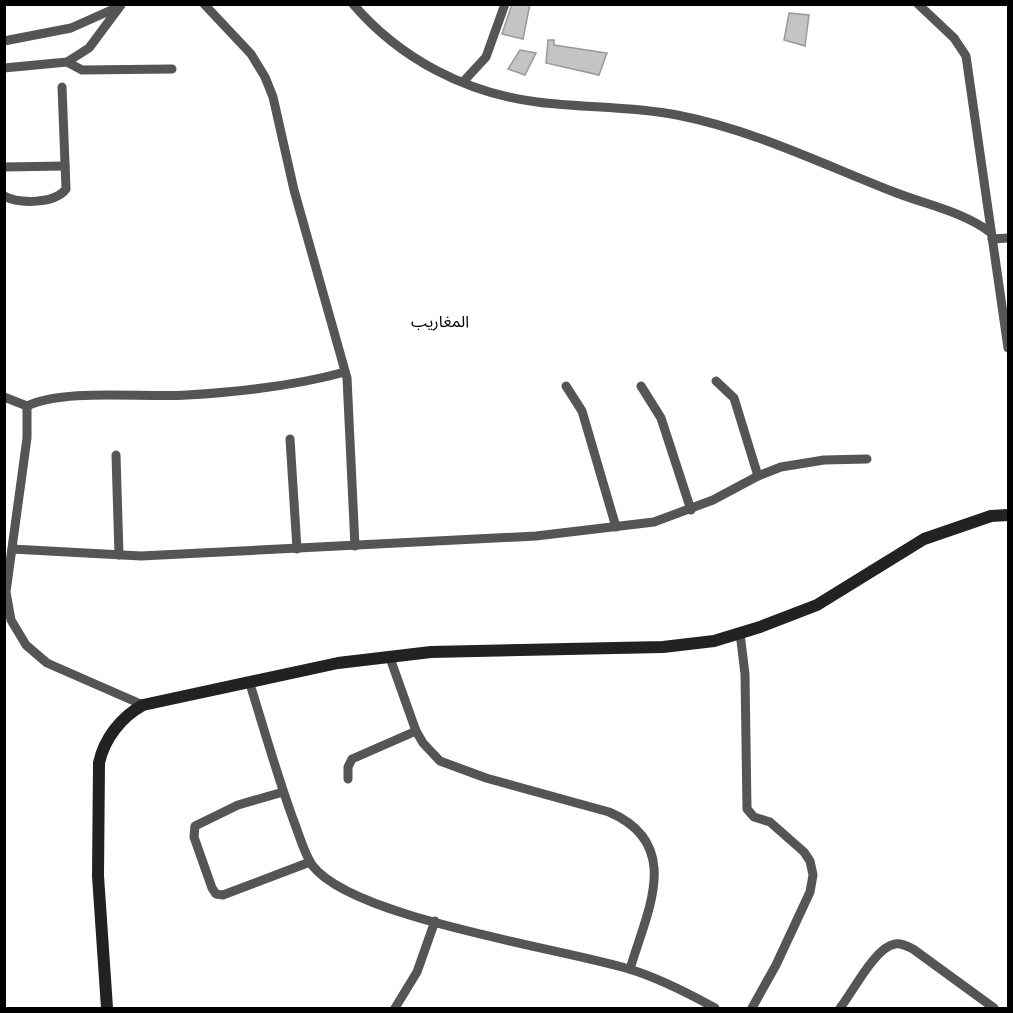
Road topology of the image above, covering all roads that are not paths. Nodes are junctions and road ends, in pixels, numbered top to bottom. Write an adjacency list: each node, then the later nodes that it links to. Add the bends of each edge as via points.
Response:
1 (204, 4): 18 (street, via 251,54 269,86)
2 (353, 4): 10 (street, via 389,42 415,60)
3 (505, 4): 10 (street, via 486,57)
4 (918, 4): 15 (street, via 954,38 966,56)
5 (122, 5): 6 (street, via 71,28); 7 (street, via 89,48)
6 (4, 41)
7 (67, 62): 8 (street); 9 (street, via 82,70)
8 (4, 68)
9 (172, 69)
10 (463, 82): 15 (street, via 516,98 666,113 750,134 901,195 957,213)
11 (63, 87): 12 (street)
12 (65, 166): 13 (street); 14 (street, via 66,189 57,197 23,200)
13 (4, 167)
14 (4, 196)
15 (991, 236): 16 (street); 17 (street)
16 (1008, 238)
17 (1008, 348)
18 (345, 372): 23 (street, via 221,392 76,397 37,401); 31 (street)
19 (716, 381): 27 (street, via 734,398)
20 (566, 386): 30 (street, via 582,411)
21 (641, 386): 28 (street, via 662,418)
22 (4, 397): 23 (street)
23 (27, 406): 32 (street, via 27,438)
24 (290, 439): 33 (street)
25 (116, 455): 34 (street)
26 (867, 459): 27 (street, via 806,462)
27 (758, 476): 28 (street)
28 (691, 510): 30 (street, via 654,522)
29 (1008, 515): 35 (street, via 991,516 924,539 817,605)
30 (616, 527): 31 (street, via 536,536)
31 (354, 546): 33 (street)
32 (12, 549): 34 (street); 38 (street, via 7,604 10,620 26,645 61,671)
33 (297, 549): 34 (street)
34 (119, 555)
35 (740, 633): 36 (street, via 698,644 663,647 431,652); 48 (street, via 745,674 747,809 754,817 770,822 804,852 813,875 810,892)
36 (390, 658): 37 (street, via 338,663); 39 (street)
37 (250, 684): 38 (street); 41 (street)
38 (143, 705): 45 (street, via 114,730 99,763 98,876)
39 (416, 731): 40 (street, via 351,759); 44 (street, via 432,754 453,768 609,812 643,835 652,853 656,876)
40 (348, 779)
41 (283, 792): 42 (street); 42 (street, via 238,805 195,826 194,837 212,888 216,894 224,895)
42 (310, 862): 43 (street, via 330,883 359,898)
43 (435, 921): 44 (street); 46 (street, via 417,972)
44 (630, 969): 47 (street)
45 (107, 1008)
46 (395, 1008)
47 (716, 1008)
48 (752, 1008)
49 (840, 1008): 50 (street, via 875,959 886,947 897,943 913,949)
50 (994, 1008)

